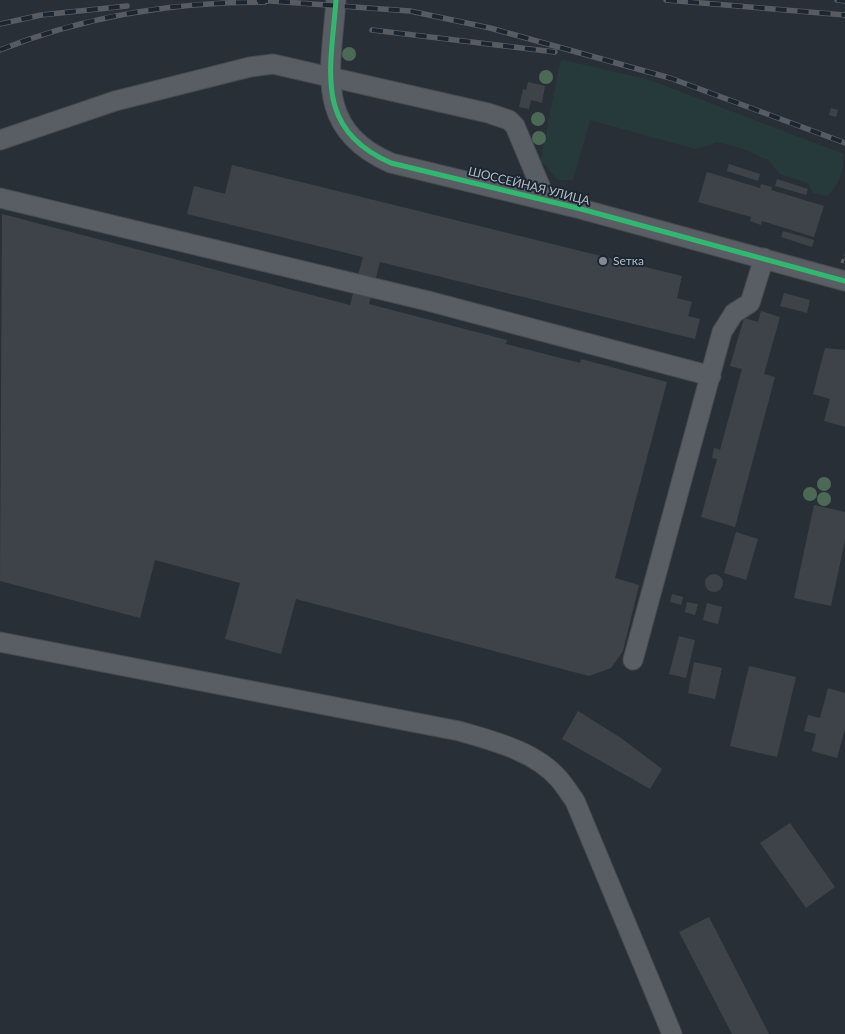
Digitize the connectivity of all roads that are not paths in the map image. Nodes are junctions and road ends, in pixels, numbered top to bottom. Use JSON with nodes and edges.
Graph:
{"nodes":[{"id":1,"x":336,"y":0,"type":"edge"},
{"id":2,"x":330,"y":77,"type":"junction"},
{"id":3,"x":0,"y":140,"type":"edge"},
{"id":4,"x":0,"y":198,"type":"edge"},
{"id":5,"x":546,"y":200,"type":"junction"},
{"id":6,"x":764,"y":258,"type":"junction"},
{"id":7,"x":845,"y":280,"type":"edge"},
{"id":8,"x":710,"y":376,"type":"junction"},
{"id":9,"x":0,"y":642,"type":"edge"},
{"id":10,"x":633,"y":660,"type":"dead end"},
{"id":11,"x":672,"y":1034,"type":"edge"}],
"edges":[{"from":1,"to":2,"type":"street","name":"ШОССЕЙНАЯ УЛИЦА"},
{"from":2,"to":3,"type":"street"},
{"from":2,"to":5,"type":"street","name":"ШОССЕЙНАЯ УЛИЦА"},
{"from":2,"to":5,"type":"street"},
{"from":4,"to":8,"type":"street"},
{"from":5,"to":6,"type":"street","name":"ШОССЕЙНАЯ УЛИЦА"},
{"from":6,"to":7,"type":"street","name":"ШОССЕЙНАЯ УЛИЦА"},
{"from":6,"to":8,"type":"street"},
{"from":8,"to":10,"type":"street"},
{"from":9,"to":11,"type":"street"}]}
